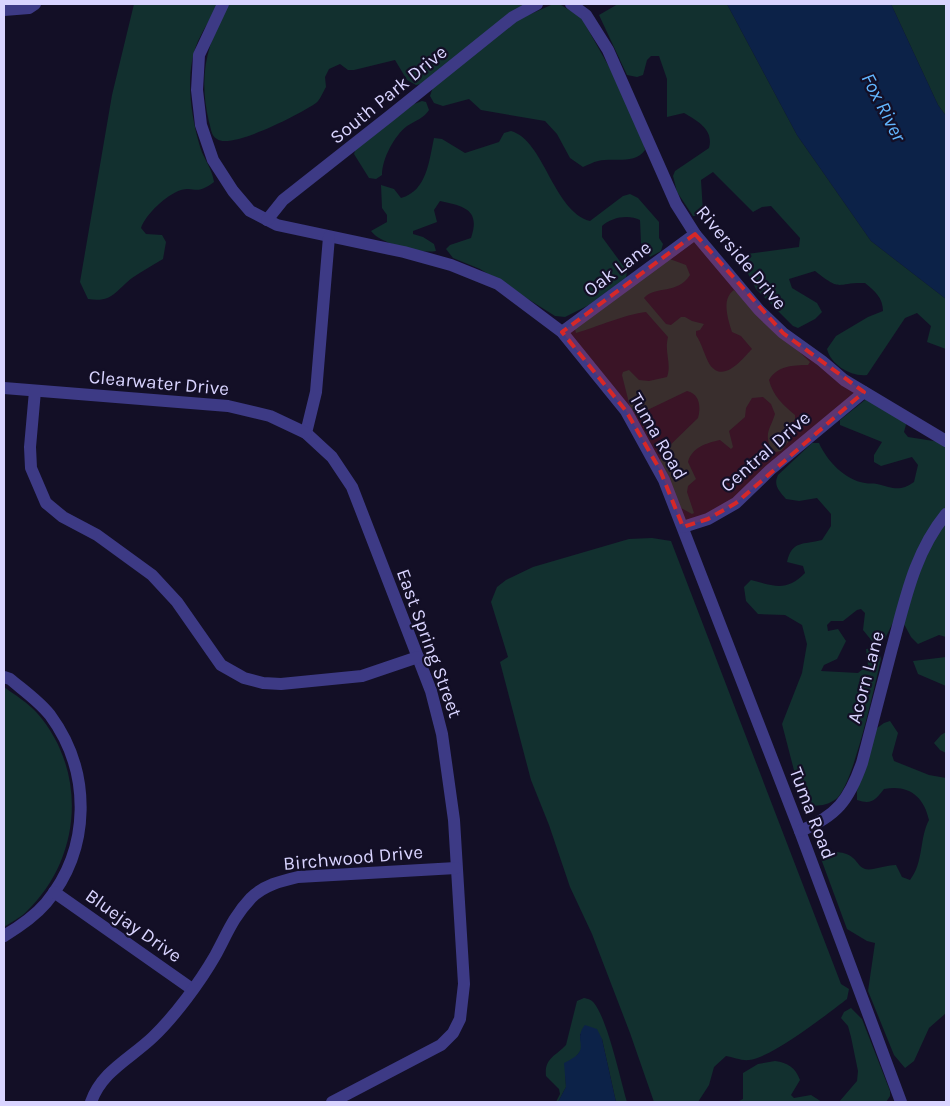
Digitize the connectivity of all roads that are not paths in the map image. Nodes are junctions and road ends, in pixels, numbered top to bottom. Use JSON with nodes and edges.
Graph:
{"nodes":[{"id":1,"x":35,"y":4,"type":"edge"},
{"id":2,"x":223,"y":4,"type":"edge"},
{"id":3,"x":537,"y":4,"type":"edge"},
{"id":4,"x":571,"y":4,"type":"edge"},
{"id":5,"x":4,"y":10,"type":"edge"},
{"id":6,"x":267,"y":220,"type":"junction"},
{"id":7,"x":694,"y":234,"type":"junction"},
{"id":8,"x":329,"y":237,"type":"junction"},
{"id":9,"x":562,"y":332,"type":"junction"},
{"id":10,"x":4,"y":388,"type":"edge"},
{"id":11,"x":35,"y":391,"type":"junction"},
{"id":12,"x":864,"y":392,"type":"junction"},
{"id":13,"x":306,"y":434,"type":"junction"},
{"id":14,"x":946,"y":441,"type":"edge"},
{"id":15,"x":946,"y":514,"type":"edge"},
{"id":16,"x":683,"y":527,"type":"junction"},
{"id":17,"x":418,"y":657,"type":"junction"},
{"id":18,"x":4,"y":677,"type":"edge"},
{"id":19,"x":800,"y":831,"type":"junction"},
{"id":20,"x":456,"y":868,"type":"junction"},
{"id":21,"x":54,"y":892,"type":"junction"},
{"id":22,"x":4,"y":936,"type":"edge"},
{"id":23,"x":192,"y":989,"type":"junction"},
{"id":24,"x":91,"y":1102,"type":"edge"},
{"id":25,"x":332,"y":1102,"type":"edge"},
{"id":26,"x":902,"y":1102,"type":"edge"}],
"edges":[{"from":1,"to":5,"type":"street"},
{"from":2,"to":6,"type":"street","name":"Tuma Road"},
{"from":3,"to":6,"type":"street","name":"South Park Drive"},
{"from":4,"to":7,"type":"street","name":"Riverside Drive"},
{"from":6,"to":8,"type":"street","name":"Tuma Road"},
{"from":7,"to":9,"type":"street","name":"Oak Lane"},
{"from":7,"to":12,"type":"street","name":"Riverside Drive"},
{"from":8,"to":9,"type":"street","name":"Tuma Road"},
{"from":8,"to":13,"type":"street"},
{"from":9,"to":16,"type":"street","name":"Tuma Road"},
{"from":10,"to":11,"type":"street","name":"Clearwater Drive"},
{"from":11,"to":13,"type":"street","name":"Clearwater Drive"},
{"from":11,"to":17,"type":"street"},
{"from":12,"to":14,"type":"street","name":"Riverside Drive"},
{"from":12,"to":16,"type":"street","name":"Central Drive"},
{"from":13,"to":17,"type":"street","name":"East Spring Street"},
{"from":15,"to":19,"type":"street","name":"Acorn Lane"},
{"from":16,"to":19,"type":"street","name":"Tuma Road"},
{"from":17,"to":20,"type":"street","name":"East Spring Street"},
{"from":18,"to":21,"type":"street"},
{"from":19,"to":26,"type":"street","name":"Tuma Road"},
{"from":20,"to":23,"type":"street","name":"Birchwood Drive"},
{"from":20,"to":25,"type":"street","name":"East Spring Street"},
{"from":21,"to":22,"type":"street"},
{"from":21,"to":23,"type":"street","name":"Bluejay Drive"},
{"from":23,"to":24,"type":"street","name":"Birchwood Drive"}]}
